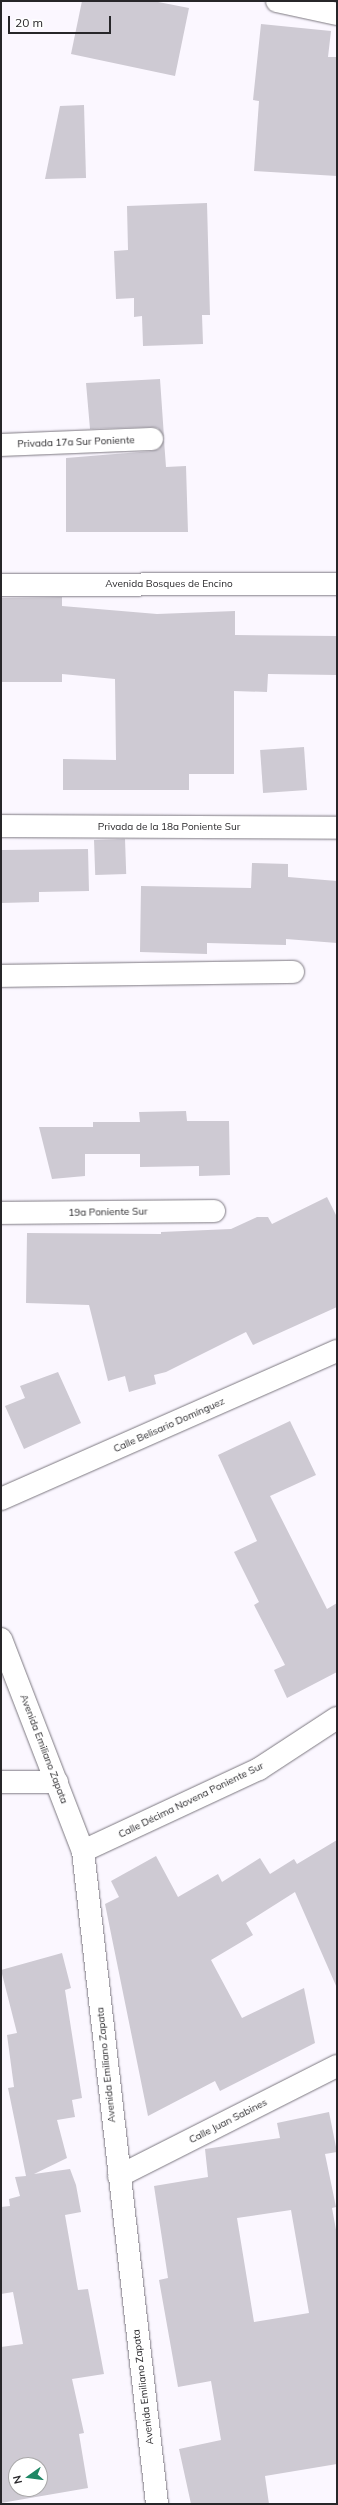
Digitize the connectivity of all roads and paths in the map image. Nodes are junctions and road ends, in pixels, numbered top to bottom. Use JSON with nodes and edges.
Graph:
{"nodes":[{"id":1,"x":277,"y":1,"type":"edge"},
{"id":2,"x":337,"y":14,"type":"edge"},
{"id":3,"x":152,"y":439,"type":"dead end"},
{"id":4,"x":1,"y":444,"type":"edge"},
{"id":5,"x":337,"y":584,"type":"edge"},
{"id":6,"x":1,"y":585,"type":"edge"},
{"id":7,"x":1,"y":826,"type":"edge"},
{"id":8,"x":337,"y":828,"type":"edge"},
{"id":9,"x":293,"y":972,"type":"dead end"},
{"id":10,"x":1,"y":976,"type":"edge"},
{"id":11,"x":214,"y":1211,"type":"dead end"},
{"id":12,"x":1,"y":1213,"type":"edge"},
{"id":13,"x":337,"y":1351,"type":"edge"},
{"id":14,"x":1,"y":1499,"type":"edge"},
{"id":15,"x":1,"y":1639,"type":"edge"},
{"id":16,"x":337,"y":1718,"type":"edge"},
{"id":17,"x":1,"y":1782,"type":"edge"},
{"id":18,"x":57,"y":1782,"type":"junction"},
{"id":19,"x":83,"y":1851,"type":"junction"},
{"id":20,"x":337,"y":2066,"type":"edge"},
{"id":21,"x":119,"y":2176,"type":"junction"},
{"id":22,"x":157,"y":2504,"type":"edge"}],
"edges":[{"from":1,"to":2,"type":"street"},
{"from":3,"to":4,"type":"street","name":"Privada 17a Sur Poniente"},
{"from":5,"to":6,"type":"street","name":"Avenida Bosques de Encino"},
{"from":7,"to":8,"type":"street","name":"Privada de la 18a Poniente Sur"},
{"from":9,"to":10,"type":"street"},
{"from":11,"to":12,"type":"street","name":"19a Poniente Sur"},
{"from":13,"to":14,"type":"street","name":"Calle Belisario Domínguez"},
{"from":15,"to":18,"type":"street","name":"Avenida Emiliano Zapata"},
{"from":16,"to":19,"type":"street","name":"Calle Décima Novena Poniente Sur"},
{"from":17,"to":18,"type":"street"},
{"from":18,"to":19,"type":"street","name":"Avenida Emiliano Zapata"},
{"from":19,"to":21,"type":"street","name":"Avenida Emiliano Zapata"},
{"from":20,"to":21,"type":"street","name":"Calle Juan Sabines"},
{"from":21,"to":22,"type":"street","name":"Avenida Emiliano Zapata"}]}
